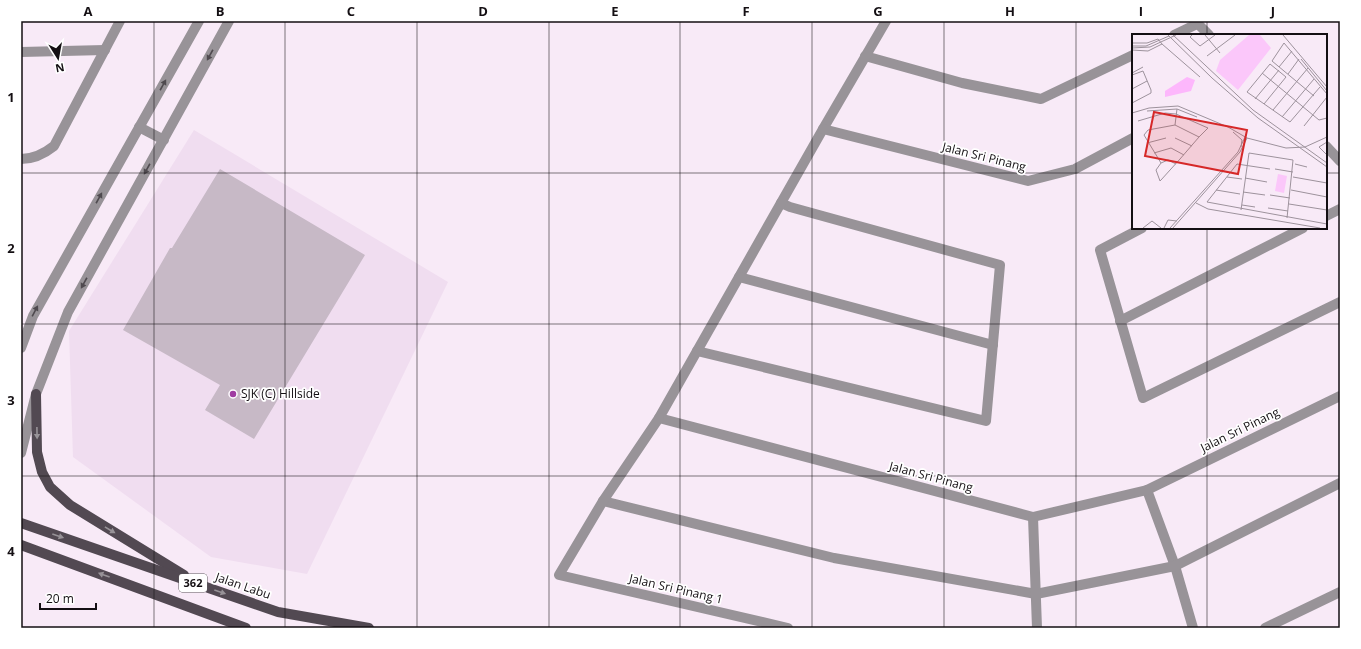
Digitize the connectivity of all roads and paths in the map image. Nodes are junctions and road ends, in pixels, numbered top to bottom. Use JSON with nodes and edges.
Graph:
{"nodes":[{"id":1,"x":120,"y":21,"type":"edge"},
{"id":2,"x":199,"y":21,"type":"edge"},
{"id":3,"x":229,"y":21,"type":"edge"},
{"id":4,"x":886,"y":21,"type":"edge"},
{"id":5,"x":1196,"y":22,"type":"edge"},
{"id":6,"x":1176,"y":34,"type":"edge"},
{"id":7,"x":1208,"y":34,"type":"edge"},
{"id":8,"x":105,"y":50,"type":"junction"},
{"id":9,"x":21,"y":52,"type":"edge"},
{"id":10,"x":1132,"y":55,"type":"edge"},
{"id":11,"x":865,"y":56,"type":"junction"},
{"id":12,"x":139,"y":127,"type":"junction"},
{"id":13,"x":823,"y":129,"type":"junction"},
{"id":14,"x":1132,"y":139,"type":"edge"},
{"id":15,"x":164,"y":140,"type":"junction"},
{"id":16,"x":1327,"y":147,"type":"edge"},
{"id":17,"x":21,"y":159,"type":"edge"},
{"id":18,"x":1340,"y":161,"type":"edge"},
{"id":19,"x":781,"y":203,"type":"junction"},
{"id":20,"x":1340,"y":209,"type":"edge"},
{"id":21,"x":1327,"y":216,"type":"edge"},
{"id":22,"x":1140,"y":229,"type":"edge"},
{"id":23,"x":1301,"y":229,"type":"edge"},
{"id":24,"x":740,"y":277,"type":"junction"},
{"id":25,"x":1340,"y":302,"type":"edge"},
{"id":26,"x":1120,"y":321,"type":"junction"},
{"id":27,"x":993,"y":345,"type":"junction"},
{"id":28,"x":21,"y":348,"type":"edge"},
{"id":29,"x":697,"y":351,"type":"junction"},
{"id":30,"x":36,"y":394,"type":"junction"},
{"id":31,"x":1340,"y":396,"type":"edge"},
{"id":32,"x":659,"y":418,"type":"junction"},
{"id":33,"x":21,"y":453,"type":"edge"},
{"id":34,"x":1340,"y":483,"type":"edge"},
{"id":35,"x":1147,"y":490,"type":"junction"},
{"id":36,"x":602,"y":501,"type":"junction"},
{"id":37,"x":1033,"y":517,"type":"junction"},
{"id":38,"x":21,"y":523,"type":"edge"},
{"id":39,"x":21,"y":545,"type":"edge"},
{"id":40,"x":1175,"y":566,"type":"junction"},
{"id":41,"x":202,"y":586,"type":"junction"},
{"id":42,"x":1340,"y":592,"type":"edge"},
{"id":43,"x":1036,"y":594,"type":"junction"},
{"id":44,"x":246,"y":628,"type":"edge"},
{"id":45,"x":369,"y":628,"type":"edge"},
{"id":46,"x":788,"y":628,"type":"edge"},
{"id":47,"x":1037,"y":628,"type":"edge"},
{"id":48,"x":1193,"y":628,"type":"edge"},
{"id":49,"x":1265,"y":628,"type":"edge"}],
"edges":[{"from":1,"to":8,"type":"street"},
{"from":12,"to":2,"type":"street","one_way":true},
{"from":3,"to":15,"type":"street","one_way":true},
{"from":4,"to":11,"type":"street"},
{"from":5,"to":6,"type":"street"},
{"from":5,"to":7,"type":"street"},
{"from":8,"to":9,"type":"street"},
{"from":8,"to":17,"type":"street"},
{"from":10,"to":11,"type":"street"},
{"from":11,"to":13,"type":"street"},
{"from":12,"to":15,"type":"street"},
{"from":28,"to":12,"type":"street","one_way":true},
{"from":13,"to":14,"type":"street","name":"Jalan Sri Pinang"},
{"from":13,"to":19,"type":"street"},
{"from":15,"to":30,"type":"street","one_way":true},
{"from":16,"to":18,"type":"street"},
{"from":19,"to":24,"type":"street"},
{"from":19,"to":27,"type":"street"},
{"from":20,"to":21,"type":"street"},
{"from":22,"to":26,"type":"street"},
{"from":23,"to":26,"type":"street"},
{"from":24,"to":27,"type":"street"},
{"from":24,"to":29,"type":"street"},
{"from":25,"to":26,"type":"street"},
{"from":27,"to":29,"type":"street"},
{"from":29,"to":32,"type":"street"},
{"from":30,"to":33,"type":"street"},
{"from":30,"to":41,"type":"main road","one_way":true},
{"from":31,"to":35,"type":"street","name":"Jalan Sri Pinang"},
{"from":32,"to":36,"type":"street"},
{"from":32,"to":37,"type":"street","name":"Jalan Sri Pinang"},
{"from":34,"to":40,"type":"street"},
{"from":35,"to":37,"type":"street","name":"Jalan Sri Pinang"},
{"from":35,"to":40,"type":"street"},
{"from":36,"to":43,"type":"street"},
{"from":36,"to":46,"type":"street","name":"Jalan Sri Pinang 1"},
{"from":37,"to":43,"type":"street"},
{"from":38,"to":41,"type":"main road","name":"Jalan Labu","number":"362","one_way":true},
{"from":44,"to":39,"type":"main road","number":"362","one_way":true},
{"from":40,"to":43,"type":"street"},
{"from":40,"to":48,"type":"street"},
{"from":41,"to":45,"type":"main road","name":"Jalan Labu","number":"362","one_way":true},
{"from":42,"to":49,"type":"street"},
{"from":43,"to":47,"type":"street"}]}
